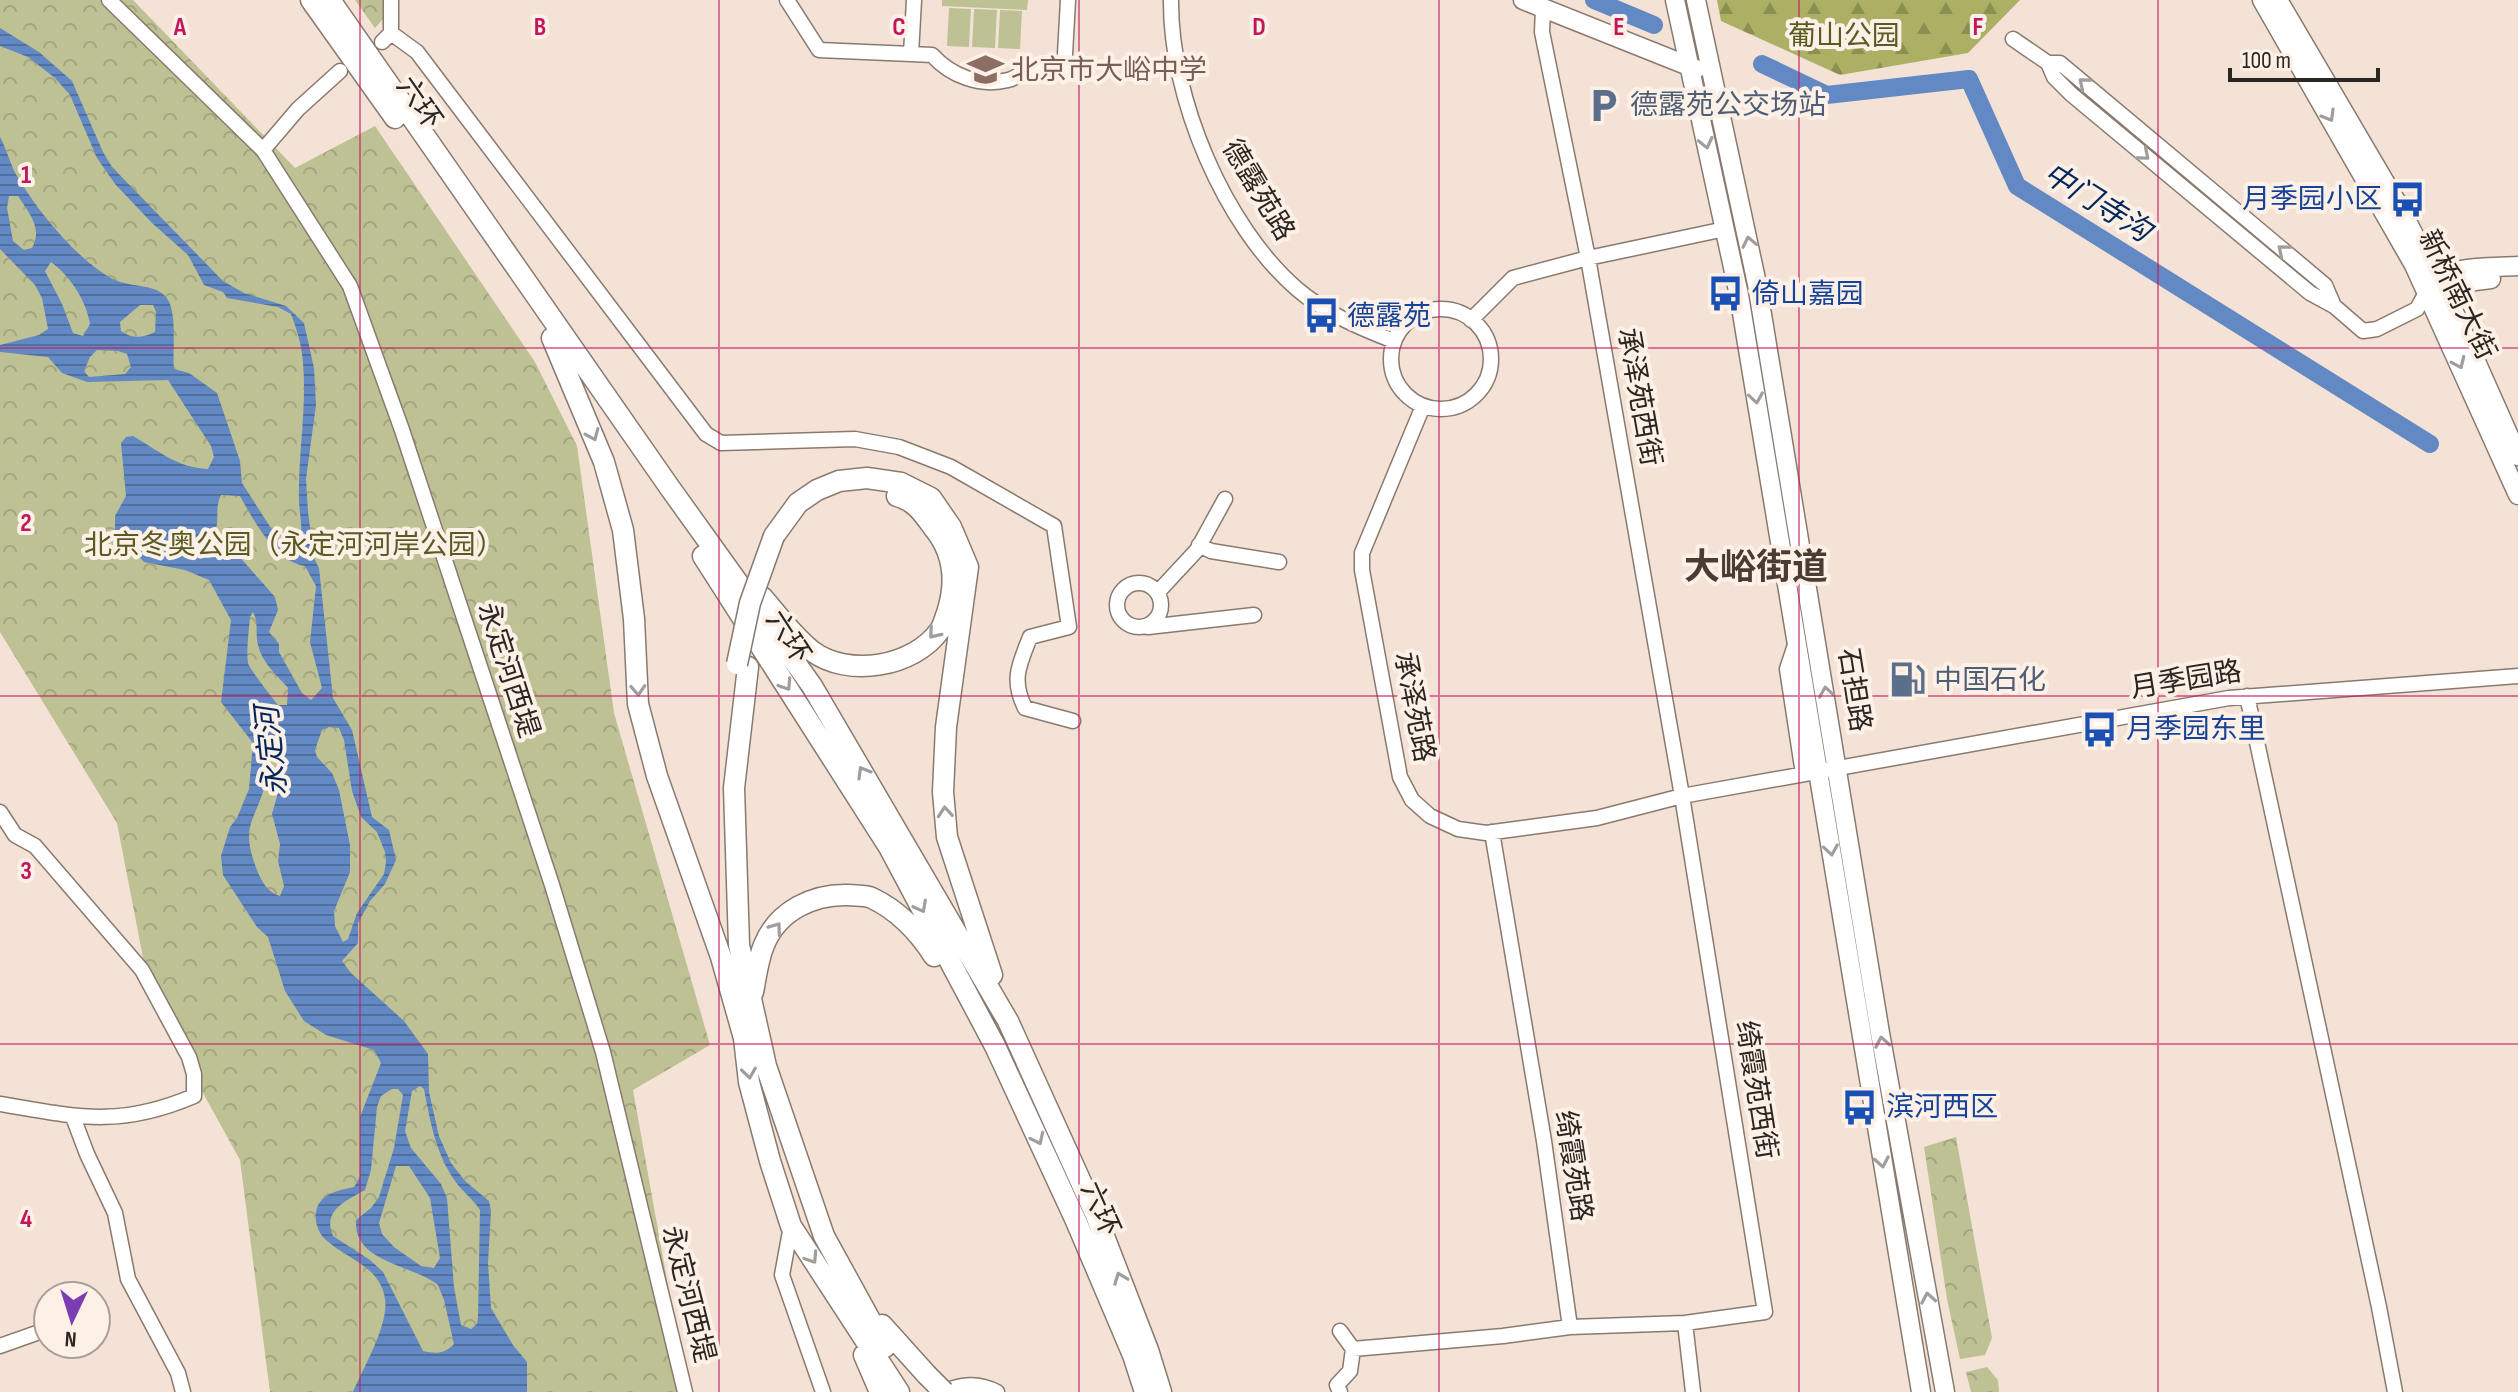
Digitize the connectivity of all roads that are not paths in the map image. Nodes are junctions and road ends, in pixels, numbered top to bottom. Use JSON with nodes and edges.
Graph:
{"nodes":[{"id":1,"x":109,"y":0,"type":"edge"},
{"id":2,"x":311,"y":0,"type":"edge"},
{"id":3,"x":330,"y":0,"type":"edge"},
{"id":4,"x":391,"y":0,"type":"edge"},
{"id":5,"x":787,"y":0,"type":"edge"},
{"id":6,"x":914,"y":0,"type":"edge"},
{"id":7,"x":1068,"y":0,"type":"edge"},
{"id":8,"x":1171,"y":0,"type":"edge"},
{"id":9,"x":1523,"y":0,"type":"edge"},
{"id":10,"x":1675,"y":0,"type":"edge"},
{"id":11,"x":2262,"y":0,"type":"edge"},
{"id":12,"x":2278,"y":0,"type":"edge"},
{"id":13,"x":1543,"y":8,"type":"junction"},
{"id":14,"x":1698,"y":8,"type":"edge"},
{"id":15,"x":2013,"y":39,"type":"dead end"},
{"id":16,"x":911,"y":54,"type":"junction"},
{"id":17,"x":1689,"y":67,"type":"junction"},
{"id":18,"x":340,"y":71,"type":"dead end"},
{"id":19,"x":1714,"y":75,"type":"junction"},
{"id":20,"x":263,"y":150,"type":"junction"},
{"id":21,"x":1725,"y":229,"type":"junction"},
{"id":22,"x":1588,"y":258,"type":"junction"},
{"id":23,"x":2518,"y":266,"type":"edge"},
{"id":24,"x":2518,"y":277,"type":"edge"},
{"id":25,"x":2435,"y":287,"type":"junction"},
{"id":26,"x":1471,"y":320,"type":"junction"},
{"id":27,"x":552,"y":338,"type":"junction"},
{"id":28,"x":1394,"y":341,"type":"junction"},
{"id":29,"x":1423,"y":406,"type":"junction"},
{"id":30,"x":2518,"y":456,"type":"edge"},
{"id":31,"x":670,"y":488,"type":"junction"},
{"id":32,"x":2518,"y":495,"type":"edge"},
{"id":33,"x":1225,"y":499,"type":"dead end"},
{"id":34,"x":778,"y":539,"type":"junction"},
{"id":35,"x":1199,"y":545,"type":"junction"},
{"id":36,"x":1279,"y":562,"type":"dead end"},
{"id":37,"x":1158,"y":592,"type":"junction"},
{"id":38,"x":1254,"y":615,"type":"dead end"},
{"id":39,"x":1144,"y":627,"type":"junction"},
{"id":40,"x":742,"y":666,"type":"junction"},
{"id":41,"x":2518,"y":676,"type":"edge"},
{"id":42,"x":2247,"y":696,"type":"junction"},
{"id":43,"x":1073,"y":721,"type":"dead end"},
{"id":44,"x":1839,"y":769,"type":"junction"},
{"id":45,"x":1811,"y":774,"type":"junction"},
{"id":46,"x":1682,"y":796,"type":"junction"},
{"id":47,"x":0,"y":812,"type":"edge"},
{"id":48,"x":1492,"y":832,"type":"junction"},
{"id":49,"x":752,"y":1000,"type":"junction"},
{"id":50,"x":1008,"y":1021,"type":"junction"},
{"id":51,"x":744,"y":1038,"type":"junction"},
{"id":52,"x":995,"y":1046,"type":"junction"},
{"id":53,"x":0,"y":1104,"type":"edge"},
{"id":54,"x":73,"y":1117,"type":"junction"},
{"id":55,"x":791,"y":1226,"type":"junction"},
{"id":56,"x":848,"y":1298,"type":"junction"},
{"id":57,"x":1685,"y":1323,"type":"junction"},
{"id":58,"x":1570,"y":1327,"type":"junction"},
{"id":59,"x":1340,"y":1331,"type":"dead end"},
{"id":60,"x":32,"y":1335,"type":"edge"},
{"id":61,"x":0,"y":1346,"type":"edge"},
{"id":62,"x":1353,"y":1349,"type":"junction"},
{"id":63,"x":1141,"y":1353,"type":"junction"},
{"id":64,"x":907,"y":1391,"type":"edge"},
{"id":65,"x":183,"y":1392,"type":"edge"},
{"id":66,"x":685,"y":1392,"type":"edge"},
{"id":67,"x":823,"y":1392,"type":"edge"},
{"id":68,"x":880,"y":1392,"type":"edge"},
{"id":69,"x":943,"y":1392,"type":"edge"},
{"id":70,"x":997,"y":1392,"type":"edge"},
{"id":71,"x":1145,"y":1392,"type":"edge"},
{"id":72,"x":1161,"y":1392,"type":"edge"},
{"id":73,"x":1340,"y":1392,"type":"edge"},
{"id":74,"x":1693,"y":1392,"type":"edge"},
{"id":75,"x":1921,"y":1392,"type":"edge"},
{"id":76,"x":1945,"y":1392,"type":"edge"},
{"id":77,"x":2395,"y":1392,"type":"edge"}],
"edges":[{"from":1,"to":20,"type":"street","name":"永定河西堤"},
{"from":2,"to":27,"type":"highway","name":"六环"},
{"from":3,"to":31,"type":"highway","name":"六环"},
{"from":4,"to":43,"type":"street"},
{"from":5,"to":16,"type":"street"},
{"from":6,"to":16,"type":"street"},
{"from":7,"to":16,"type":"street"},
{"from":8,"to":28,"type":"street","name":"德露苑路"},
{"from":9,"to":13,"type":"main road"},
{"from":10,"to":17,"type":"main road","name":"石担路"},
{"from":11,"to":25,"type":"main road","name":"新桥南大街","one_way":true},
{"from":12,"to":25,"type":"main road","name":"新桥南大街"},
{"from":13,"to":17,"type":"main road"},
{"from":13,"to":22,"type":"street","name":"承泽苑西街"},
{"from":14,"to":19,"type":"main road","name":"石担路"},
{"from":15,"to":25,"type":"street"},
{"from":17,"to":19,"type":"main road"},
{"from":17,"to":21,"type":"main road","name":"石担路","one_way":true},
{"from":18,"to":20,"type":"street"},
{"from":44,"to":19,"type":"main road","name":"石担路","one_way":true},
{"from":20,"to":66,"type":"street","name":"永定河西堤"},
{"from":21,"to":22,"type":"street"},
{"from":21,"to":45,"type":"main road","name":"石担路","one_way":true},
{"from":22,"to":26,"type":"street"},
{"from":22,"to":46,"type":"street","name":"承泽苑西街"},
{"from":23,"to":25,"type":"main road"},
{"from":24,"to":25,"type":"main road"},
{"from":25,"to":30,"type":"main road","name":"新桥南大街"},
{"from":25,"to":32,"type":"main road","name":"新桥南大街","one_way":true},
{"from":26,"to":28,"type":"street"},
{"from":26,"to":29,"type":"street"},
{"from":27,"to":51,"type":"highway","one_way":true},
{"from":27,"to":52,"type":"highway","name":"六环","one_way":true},
{"from":28,"to":29,"type":"street"},
{"from":29,"to":48,"type":"street","name":"承泽苑路"},
{"from":34,"to":31,"type":"highway","one_way":true},
{"from":50,"to":31,"type":"highway","name":"六环","one_way":true},
{"from":33,"to":35,"type":"street"},
{"from":34,"to":40,"type":"highway"},
{"from":50,"to":34,"type":"highway","one_way":true},
{"from":35,"to":36,"type":"street"},
{"from":35,"to":37,"type":"street"},
{"from":37,"to":39,"type":"street"},
{"from":37,"to":39,"type":"street"},
{"from":38,"to":39,"type":"street"},
{"from":40,"to":49,"type":"highway"},
{"from":40,"to":51,"type":"highway"},
{"from":41,"to":42,"type":"street","name":"月季园路"},
{"from":42,"to":44,"type":"street","name":"月季园路"},
{"from":42,"to":77,"type":"street"},
{"from":44,"to":45,"type":"street","name":"月季园路"},
{"from":76,"to":44,"type":"main road","name":"石担路","one_way":true},
{"from":45,"to":46,"type":"street","name":"承泽苑路"},
{"from":45,"to":75,"type":"main road","name":"石担路","one_way":true},
{"from":46,"to":48,"type":"street","name":"承泽苑路"},
{"from":46,"to":57,"type":"street","name":"绮霞苑西街"},
{"from":47,"to":54,"type":"street"},
{"from":48,"to":58,"type":"street","name":"绮霞苑路"},
{"from":49,"to":52,"type":"highway","one_way":true},
{"from":49,"to":56,"type":"highway"},
{"from":63,"to":50,"type":"highway","name":"六环","one_way":true},
{"from":51,"to":55,"type":"highway","one_way":true},
{"from":52,"to":63,"type":"highway","name":"六环","one_way":true},
{"from":53,"to":54,"type":"street"},
{"from":54,"to":65,"type":"street"},
{"from":55,"to":56,"type":"highway","one_way":true},
{"from":55,"to":67,"type":"street"},
{"from":56,"to":64,"type":"highway"},
{"from":56,"to":68,"type":"highway"},
{"from":56,"to":69,"type":"highway","bridge":true},
{"from":57,"to":58,"type":"street"},
{"from":57,"to":74,"type":"street"},
{"from":58,"to":62,"type":"street"},
{"from":59,"to":62,"type":"street"},
{"from":60,"to":61,"type":"street"},
{"from":62,"to":73,"type":"street"},
{"from":63,"to":71,"type":"highway"},
{"from":63,"to":72,"type":"highway"},
{"from":69,"to":70,"type":"street"}]}
